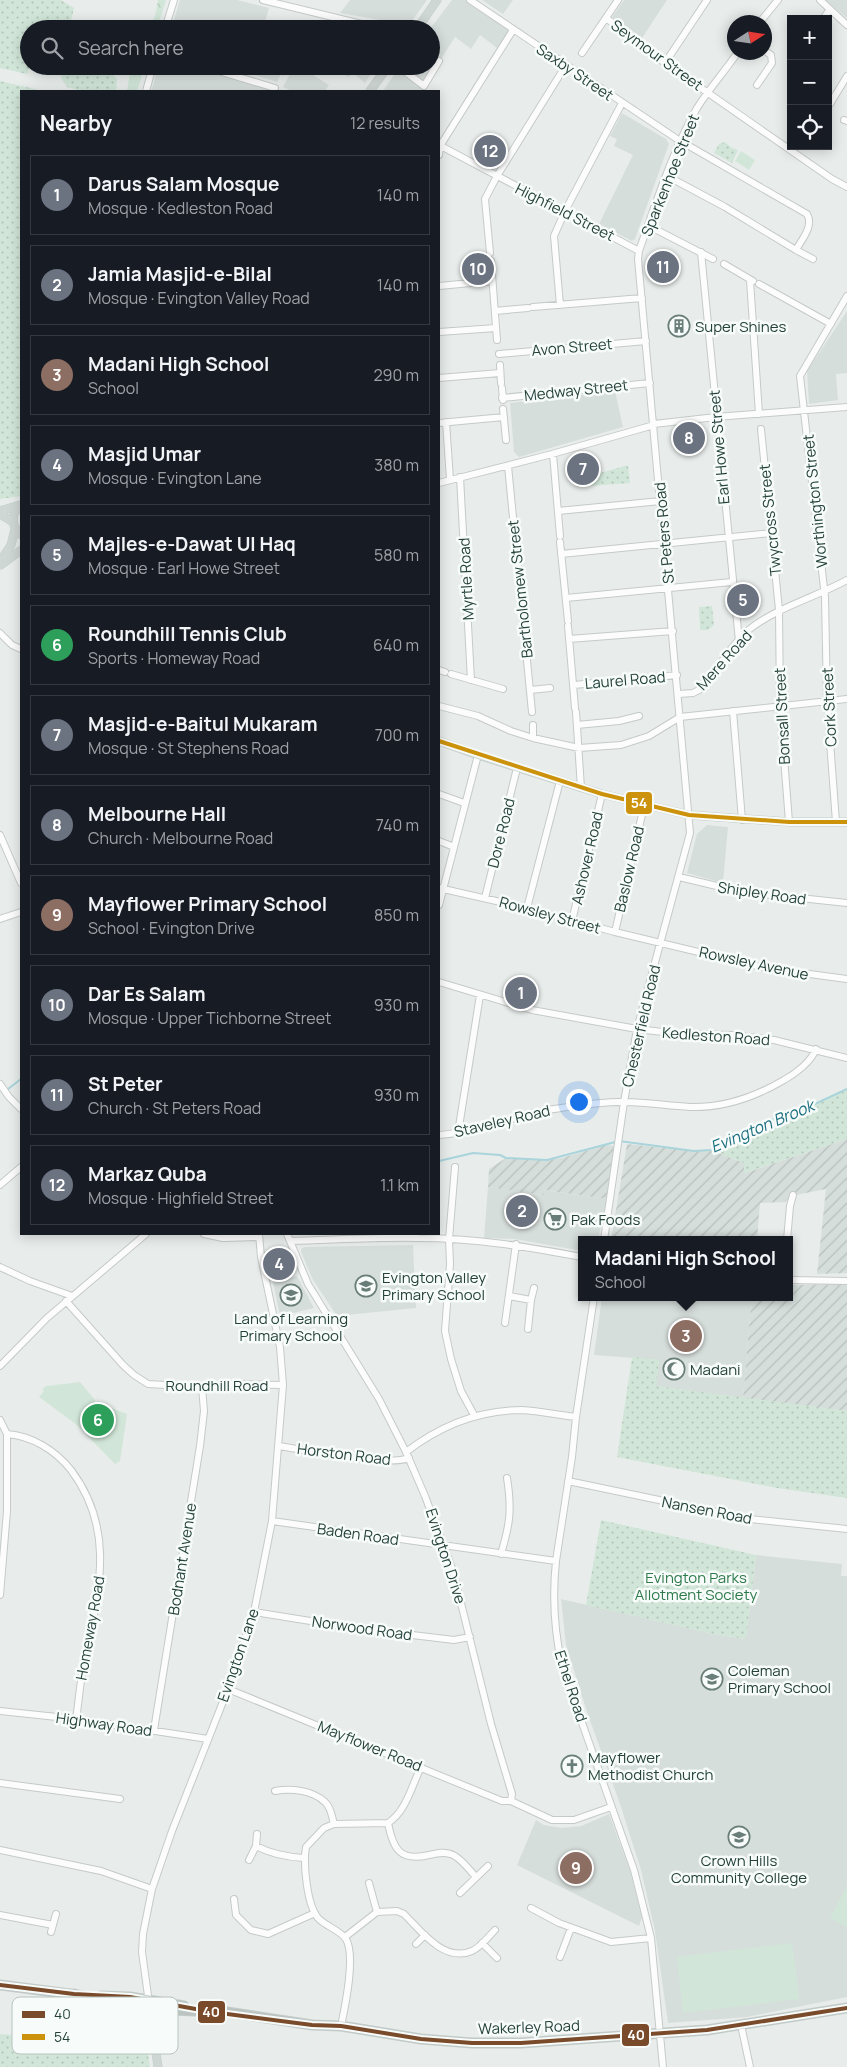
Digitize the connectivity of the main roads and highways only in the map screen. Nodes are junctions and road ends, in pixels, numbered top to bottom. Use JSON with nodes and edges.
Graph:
{"nodes":[{"id":1,"x":437,"y":0,"type":"edge"},
{"id":2,"x":423,"y":20,"type":"edge"},
{"id":3,"x":382,"y":75,"type":"edge"},
{"id":4,"x":371,"y":90,"type":"edge"},
{"id":5,"x":20,"y":505,"type":"edge"},
{"id":6,"x":20,"y":506,"type":"edge"},
{"id":7,"x":0,"y":512,"type":"edge"},
{"id":8,"x":16,"y":529,"type":"edge"},
{"id":9,"x":20,"y":551,"type":"edge"},
{"id":10,"x":0,"y":564,"type":"edge"},
{"id":11,"x":440,"y":741,"type":"edge"},
{"id":12,"x":847,"y":822,"type":"edge"},
{"id":13,"x":0,"y":1985,"type":"edge"},
{"id":14,"x":88,"y":1997,"type":"edge"},
{"id":15,"x":178,"y":2008,"type":"edge"},
{"id":16,"x":847,"y":2008,"type":"edge"},
{"id":17,"x":156,"y":2054,"type":"edge"},
{"id":18,"x":158,"y":2067,"type":"edge"}],
"edges":[{"from":1,"to":2,"type":"main road"},
{"from":3,"to":4,"type":"main road"},
{"from":5,"to":7,"type":"main road"},
{"from":6,"to":8,"type":"main road"},
{"from":7,"to":8,"type":"main road"},
{"from":8,"to":10,"type":"main road"},
{"from":9,"to":10,"type":"main road"},
{"from":11,"to":12,"type":"main road"},
{"from":13,"to":14,"type":"highway","name":"Wakerley Road"},
{"from":15,"to":16,"type":"highway","name":"Wakerley Road"},
{"from":17,"to":18,"type":"main road","name":"Evington Lane"}]}
